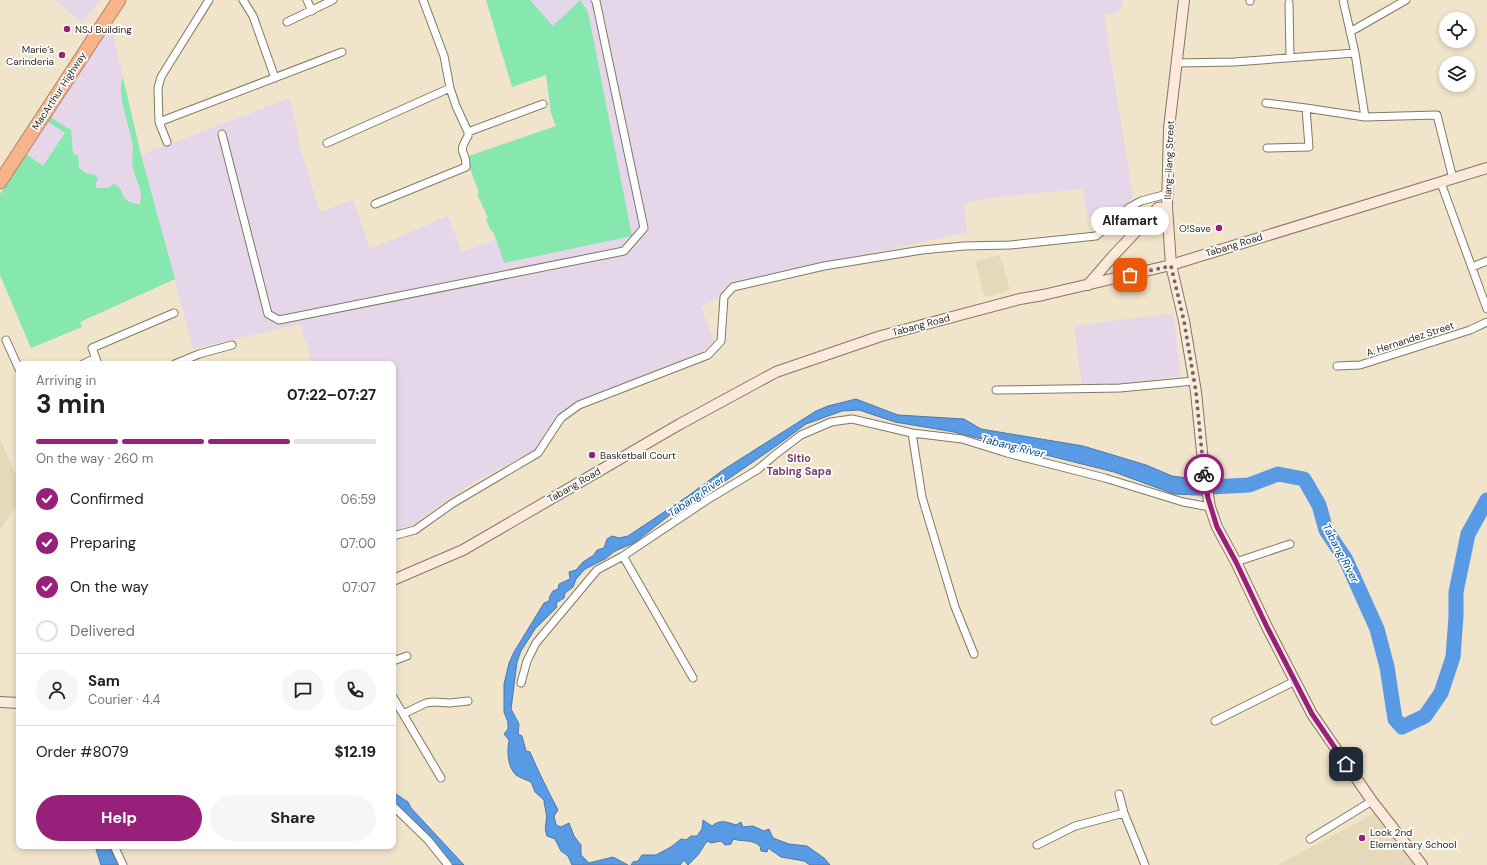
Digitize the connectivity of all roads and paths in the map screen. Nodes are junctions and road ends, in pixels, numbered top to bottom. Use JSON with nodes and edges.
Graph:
{"nodes":[{"id":1,"x":110,"y":0,"type":"edge"},
{"id":2,"x":119,"y":0,"type":"edge"},
{"id":3,"x":209,"y":0,"type":"edge"},
{"id":4,"x":243,"y":0,"type":"edge"},
{"id":5,"x":307,"y":0,"type":"edge"},
{"id":6,"x":333,"y":0,"type":"edge"},
{"id":7,"x":423,"y":0,"type":"edge"},
{"id":8,"x":595,"y":0,"type":"edge"},
{"id":9,"x":1184,"y":0,"type":"edge"},
{"id":10,"x":1343,"y":0,"type":"edge"},
{"id":11,"x":1406,"y":0,"type":"edge"},
{"id":12,"x":1289,"y":3,"type":"dead end"},
{"id":13,"x":312,"y":11,"type":"junction"},
{"id":14,"x":287,"y":22,"type":"dead end"},
{"id":15,"x":1350,"y":32,"type":"junction"},
{"id":16,"x":342,"y":52,"type":"dead end"},
{"id":17,"x":1355,"y":53,"type":"junction"},
{"id":18,"x":1290,"y":57,"type":"junction"},
{"id":19,"x":1177,"y":62,"type":"junction"},
{"id":20,"x":275,"y":78,"type":"junction"},
{"id":21,"x":450,"y":88,"type":"junction"},
{"id":22,"x":1266,"y":103,"type":"dead end"},
{"id":23,"x":543,"y":104,"type":"dead end"},
{"id":24,"x":1306,"y":108,"type":"junction"},
{"id":25,"x":1365,"y":117,"type":"junction"},
{"id":26,"x":159,"y":122,"type":"junction"},
{"id":27,"x":468,"y":132,"type":"junction"},
{"id":28,"x":222,"y":134,"type":"dead end"},
{"id":29,"x":167,"y":142,"type":"dead end"},
{"id":30,"x":327,"y":143,"type":"dead end"},
{"id":31,"x":1267,"y":148,"type":"dead end"},
{"id":32,"x":0,"y":168,"type":"edge"},
{"id":33,"x":1487,"y":168,"type":"edge"},
{"id":34,"x":1453,"y":179,"type":"junction"},
{"id":35,"x":0,"y":182,"type":"edge"},
{"id":36,"x":1441,"y":183,"type":"junction"},
{"id":37,"x":1167,"y":194,"type":"junction"},
{"id":38,"x":375,"y":204,"type":"dead end"},
{"id":39,"x":1167,"y":207,"type":"junction"},
{"id":40,"x":1487,"y":262,"type":"edge"},
{"id":41,"x":1171,"y":266,"type":"junction"},
{"id":42,"x":1472,"y":267,"type":"junction"},
{"id":43,"x":1088,"y":285,"type":"junction"},
{"id":44,"x":1487,"y":309,"type":"edge"},
{"id":45,"x":174,"y":313,"type":"dead end"},
{"id":46,"x":1487,"y":322,"type":"edge"},
{"id":47,"x":6,"y":340,"type":"dead end"},
{"id":48,"x":232,"y":345,"type":"dead end"},
{"id":49,"x":97,"y":361,"type":"edge"},
{"id":50,"x":182,"y":361,"type":"edge"},
{"id":51,"x":16,"y":362,"type":"edge"},
{"id":52,"x":1337,"y":366,"type":"dead end"},
{"id":53,"x":1194,"y":381,"type":"junction"},
{"id":54,"x":996,"y":390,"type":"dead end"},
{"id":55,"x":912,"y":433,"type":"junction"},
{"id":56,"x":1209,"y":503,"type":"junction"},
{"id":57,"x":396,"y":535,"type":"edge"},
{"id":58,"x":1290,"y":544,"type":"dead end"},
{"id":59,"x":623,"y":556,"type":"junction"},
{"id":60,"x":1236,"y":562,"type":"junction"},
{"id":61,"x":396,"y":579,"type":"edge"},
{"id":62,"x":974,"y":654,"type":"dead end"},
{"id":63,"x":407,"y":656,"type":"dead end"},
{"id":64,"x":396,"y":660,"type":"edge"},
{"id":65,"x":693,"y":678,"type":"dead end"},
{"id":66,"x":1295,"y":681,"type":"junction"},
{"id":67,"x":521,"y":683,"type":"dead end"},
{"id":68,"x":468,"y":701,"type":"dead end"},
{"id":69,"x":0,"y":702,"type":"edge"},
{"id":70,"x":396,"y":702,"type":"edge"},
{"id":71,"x":16,"y":703,"type":"edge"},
{"id":72,"x":403,"y":714,"type":"junction"},
{"id":73,"x":1215,"y":721,"type":"dead end"},
{"id":74,"x":441,"y":778,"type":"dead end"},
{"id":75,"x":1119,"y":794,"type":"dead end"},
{"id":76,"x":1372,"y":801,"type":"junction"},
{"id":77,"x":396,"y":809,"type":"edge"},
{"id":78,"x":1124,"y":813,"type":"junction"},
{"id":79,"x":1310,"y":839,"type":"dead end"},
{"id":80,"x":1037,"y":845,"type":"dead end"},
{"id":81,"x":115,"y":849,"type":"edge"},
{"id":82,"x":123,"y":865,"type":"edge"},
{"id":83,"x":448,"y":865,"type":"edge"},
{"id":84,"x":1145,"y":865,"type":"edge"},
{"id":85,"x":1422,"y":865,"type":"edge"}],
"edges":[{"from":1,"to":32,"type":"highway","name":"MacArthur Highway"},
{"from":2,"to":35,"type":"highway","name":"MacArthur Highway"},
{"from":3,"to":26,"type":"street"},
{"from":4,"to":20,"type":"street"},
{"from":5,"to":13,"type":"street"},
{"from":6,"to":13,"type":"street"},
{"from":7,"to":21,"type":"street"},
{"from":8,"to":28,"type":"street"},
{"from":9,"to":19,"type":"main road","name":"Ilang-ilang Street"},
{"from":10,"to":15,"type":"street"},
{"from":11,"to":15,"type":"street"},
{"from":12,"to":18,"type":"street"},
{"from":13,"to":14,"type":"street"},
{"from":15,"to":17,"type":"street"},
{"from":16,"to":20,"type":"street"},
{"from":17,"to":18,"type":"street"},
{"from":17,"to":25,"type":"street"},
{"from":18,"to":19,"type":"street"},
{"from":19,"to":37,"type":"main road","name":"Ilang-ilang Street"},
{"from":20,"to":26,"type":"street"},
{"from":21,"to":27,"type":"street"},
{"from":21,"to":30,"type":"street"},
{"from":22,"to":24,"type":"street"},
{"from":23,"to":27,"type":"street"},
{"from":24,"to":25,"type":"street"},
{"from":24,"to":31,"type":"street"},
{"from":25,"to":34,"type":"street"},
{"from":26,"to":29,"type":"street"},
{"from":27,"to":38,"type":"street"},
{"from":33,"to":34,"type":"main road","name":"Tabang Road"},
{"from":34,"to":36,"type":"main road","name":"Tabang Road"},
{"from":36,"to":41,"type":"main road","name":"Tabang Road"},
{"from":36,"to":42,"type":"street"},
{"from":37,"to":39,"type":"main road","name":"Ilang-ilang Street"},
{"from":37,"to":57,"type":"street"},
{"from":39,"to":41,"type":"main road"},
{"from":39,"to":43,"type":"main road","name":"Ilang-ilang Street"},
{"from":40,"to":42,"type":"street"},
{"from":41,"to":43,"type":"main road","name":"Tabang Road"},
{"from":41,"to":53,"type":"main road"},
{"from":42,"to":44,"type":"street"},
{"from":43,"to":61,"type":"main road","name":"Tabang Road"},
{"from":45,"to":49,"type":"street"},
{"from":46,"to":52,"type":"street","name":"A. Hernandez Street"},
{"from":47,"to":51,"type":"street"},
{"from":48,"to":50,"type":"street"},
{"from":53,"to":54,"type":"street"},
{"from":53,"to":56,"type":"main road"},
{"from":55,"to":56,"type":"street"},
{"from":55,"to":59,"type":"street"},
{"from":55,"to":62,"type":"street"},
{"from":56,"to":60,"type":"main road"},
{"from":58,"to":60,"type":"street"},
{"from":59,"to":65,"type":"street"},
{"from":59,"to":67,"type":"street"},
{"from":60,"to":66,"type":"main road"},
{"from":63,"to":64,"type":"street"},
{"from":66,"to":73,"type":"street"},
{"from":66,"to":76,"type":"main road"},
{"from":68,"to":72,"type":"street"},
{"from":69,"to":71,"type":"main road"},
{"from":70,"to":72,"type":"street"},
{"from":72,"to":74,"type":"street"},
{"from":75,"to":78,"type":"street"},
{"from":76,"to":79,"type":"street"},
{"from":76,"to":85,"type":"main road"},
{"from":77,"to":83,"type":"street"},
{"from":78,"to":80,"type":"street"},
{"from":78,"to":84,"type":"street"},
{"from":81,"to":82,"type":"street"}]}
